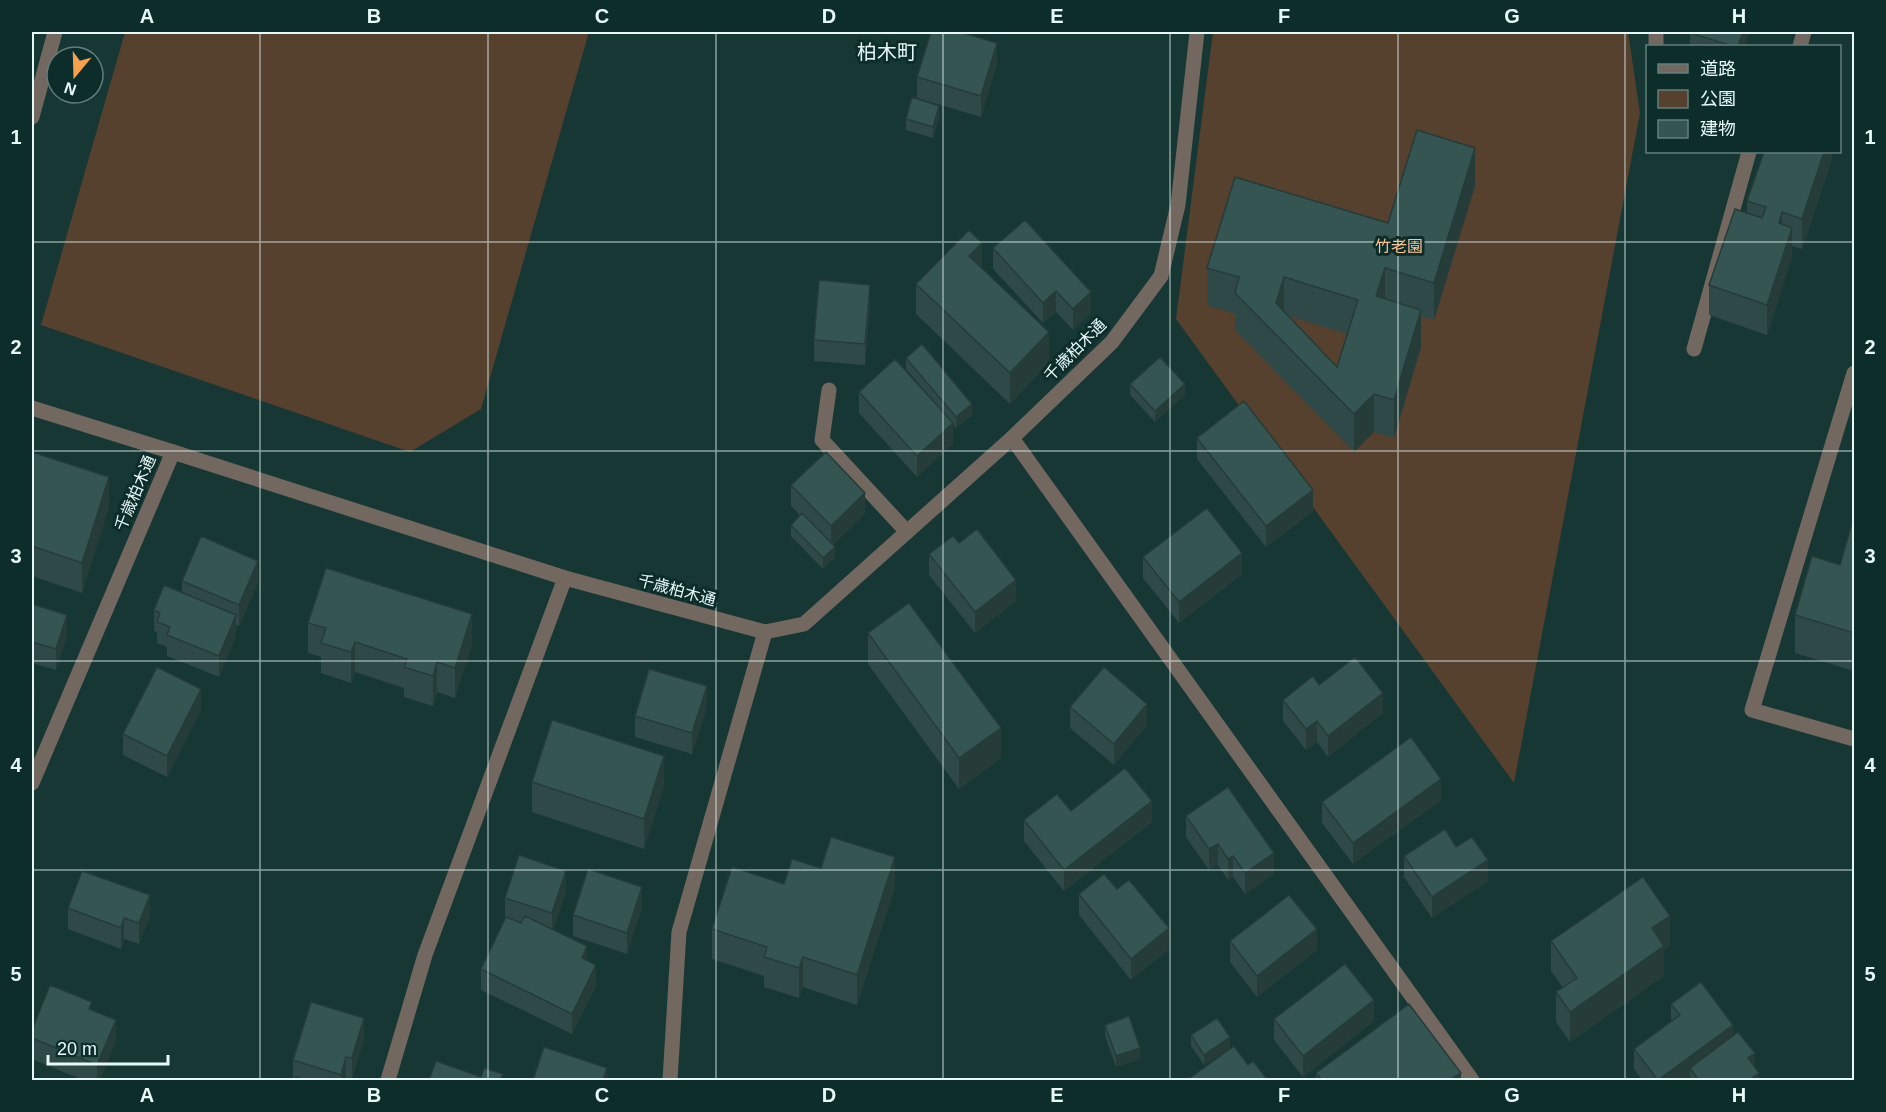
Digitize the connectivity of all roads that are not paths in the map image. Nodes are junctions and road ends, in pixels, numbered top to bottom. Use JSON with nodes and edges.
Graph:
{"nodes":[{"id":1,"x":55,"y":32,"type":"edge"},
{"id":2,"x":1197,"y":32,"type":"edge"},
{"id":3,"x":32,"y":117,"type":"edge"},
{"id":4,"x":1749,"y":153,"type":"edge"},
{"id":5,"x":1694,"y":349,"type":"dead end"},
{"id":6,"x":1854,"y":373,"type":"edge"},
{"id":7,"x":829,"y":390,"type":"dead end"},
{"id":8,"x":1851,"y":400,"type":"edge"},
{"id":9,"x":32,"y":408,"type":"edge"},
{"id":10,"x":1012,"y":438,"type":"junction"},
{"id":11,"x":173,"y":452,"type":"junction"},
{"id":12,"x":907,"y":532,"type":"junction"},
{"id":13,"x":565,"y":578,"type":"junction"},
{"id":14,"x":765,"y":632,"type":"junction"},
{"id":15,"x":1854,"y":739,"type":"edge"},
{"id":16,"x":32,"y":783,"type":"edge"},
{"id":17,"x":388,"y":1080,"type":"edge"},
{"id":18,"x":670,"y":1080,"type":"edge"},
{"id":19,"x":1472,"y":1080,"type":"edge"}],
"edges":[{"from":1,"to":3,"type":"street"},
{"from":2,"to":10,"type":"street","name":"千歳柏木通"},
{"from":4,"to":5,"type":"street"},
{"from":6,"to":8,"type":"street"},
{"from":7,"to":12,"type":"street"},
{"from":8,"to":15,"type":"street"},
{"from":9,"to":11,"type":"street"},
{"from":10,"to":12,"type":"street","name":"千歳柏木通"},
{"from":10,"to":19,"type":"street"},
{"from":11,"to":13,"type":"street","name":"千歳柏木通"},
{"from":11,"to":16,"type":"street","name":"千歳柏木通"},
{"from":12,"to":14,"type":"street","name":"千歳柏木通"},
{"from":13,"to":14,"type":"street","name":"千歳柏木通"},
{"from":13,"to":17,"type":"street"},
{"from":14,"to":18,"type":"street"}]}
